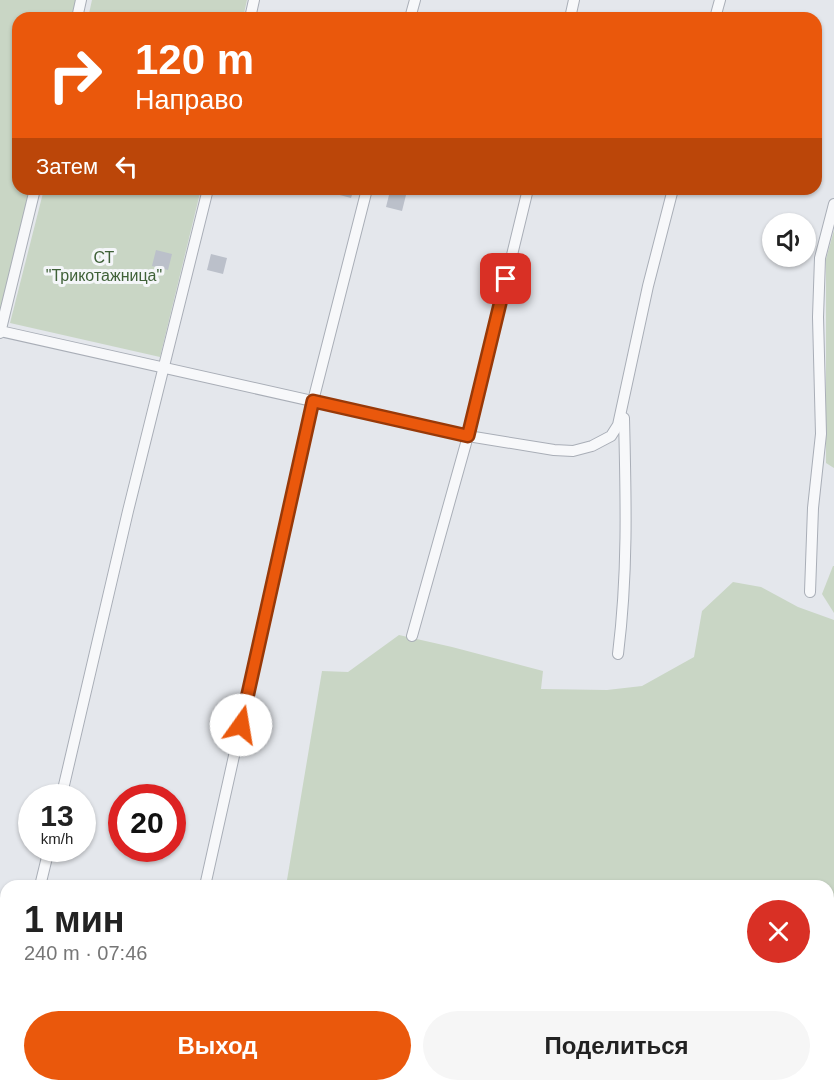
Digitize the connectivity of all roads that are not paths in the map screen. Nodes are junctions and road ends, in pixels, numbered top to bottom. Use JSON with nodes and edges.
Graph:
{"nodes":[{"id":1,"x":34,"y":195,"type":"edge"},
{"id":2,"x":207,"y":195,"type":"edge"},
{"id":3,"x":365,"y":195,"type":"edge"},
{"id":4,"x":527,"y":195,"type":"edge"},
{"id":5,"x":672,"y":195,"type":"edge"},
{"id":6,"x":834,"y":204,"type":"edge"},
{"id":7,"x":0,"y":332,"type":"edge"},
{"id":8,"x":165,"y":368,"type":"junction"},
{"id":9,"x":623,"y":397,"type":"junction"},
{"id":10,"x":313,"y":401,"type":"junction"},
{"id":11,"x":468,"y":436,"type":"junction"},
{"id":12,"x":810,"y":592,"type":"dead end"},
{"id":13,"x":412,"y":636,"type":"dead end"},
{"id":14,"x":618,"y":654,"type":"dead end"},
{"id":15,"x":64,"y":784,"type":"edge"},
{"id":16,"x":46,"y":862,"type":"edge"},
{"id":17,"x":41,"y":880,"type":"edge"},
{"id":18,"x":206,"y":880,"type":"edge"}],
"edges":[{"from":1,"to":7,"type":"lane"},
{"from":2,"to":8,"type":"lane"},
{"from":3,"to":10,"type":"lane"},
{"from":4,"to":11,"type":"lane"},
{"from":5,"to":9,"type":"lane"},
{"from":6,"to":12,"type":"lane"},
{"from":7,"to":8,"type":"lane"},
{"from":8,"to":10,"type":"lane"},
{"from":8,"to":15,"type":"lane"},
{"from":9,"to":11,"type":"lane"},
{"from":9,"to":14,"type":"lane"},
{"from":10,"to":11,"type":"lane"},
{"from":10,"to":18,"type":"lane"},
{"from":11,"to":13,"type":"lane"},
{"from":16,"to":17,"type":"lane"}]}
